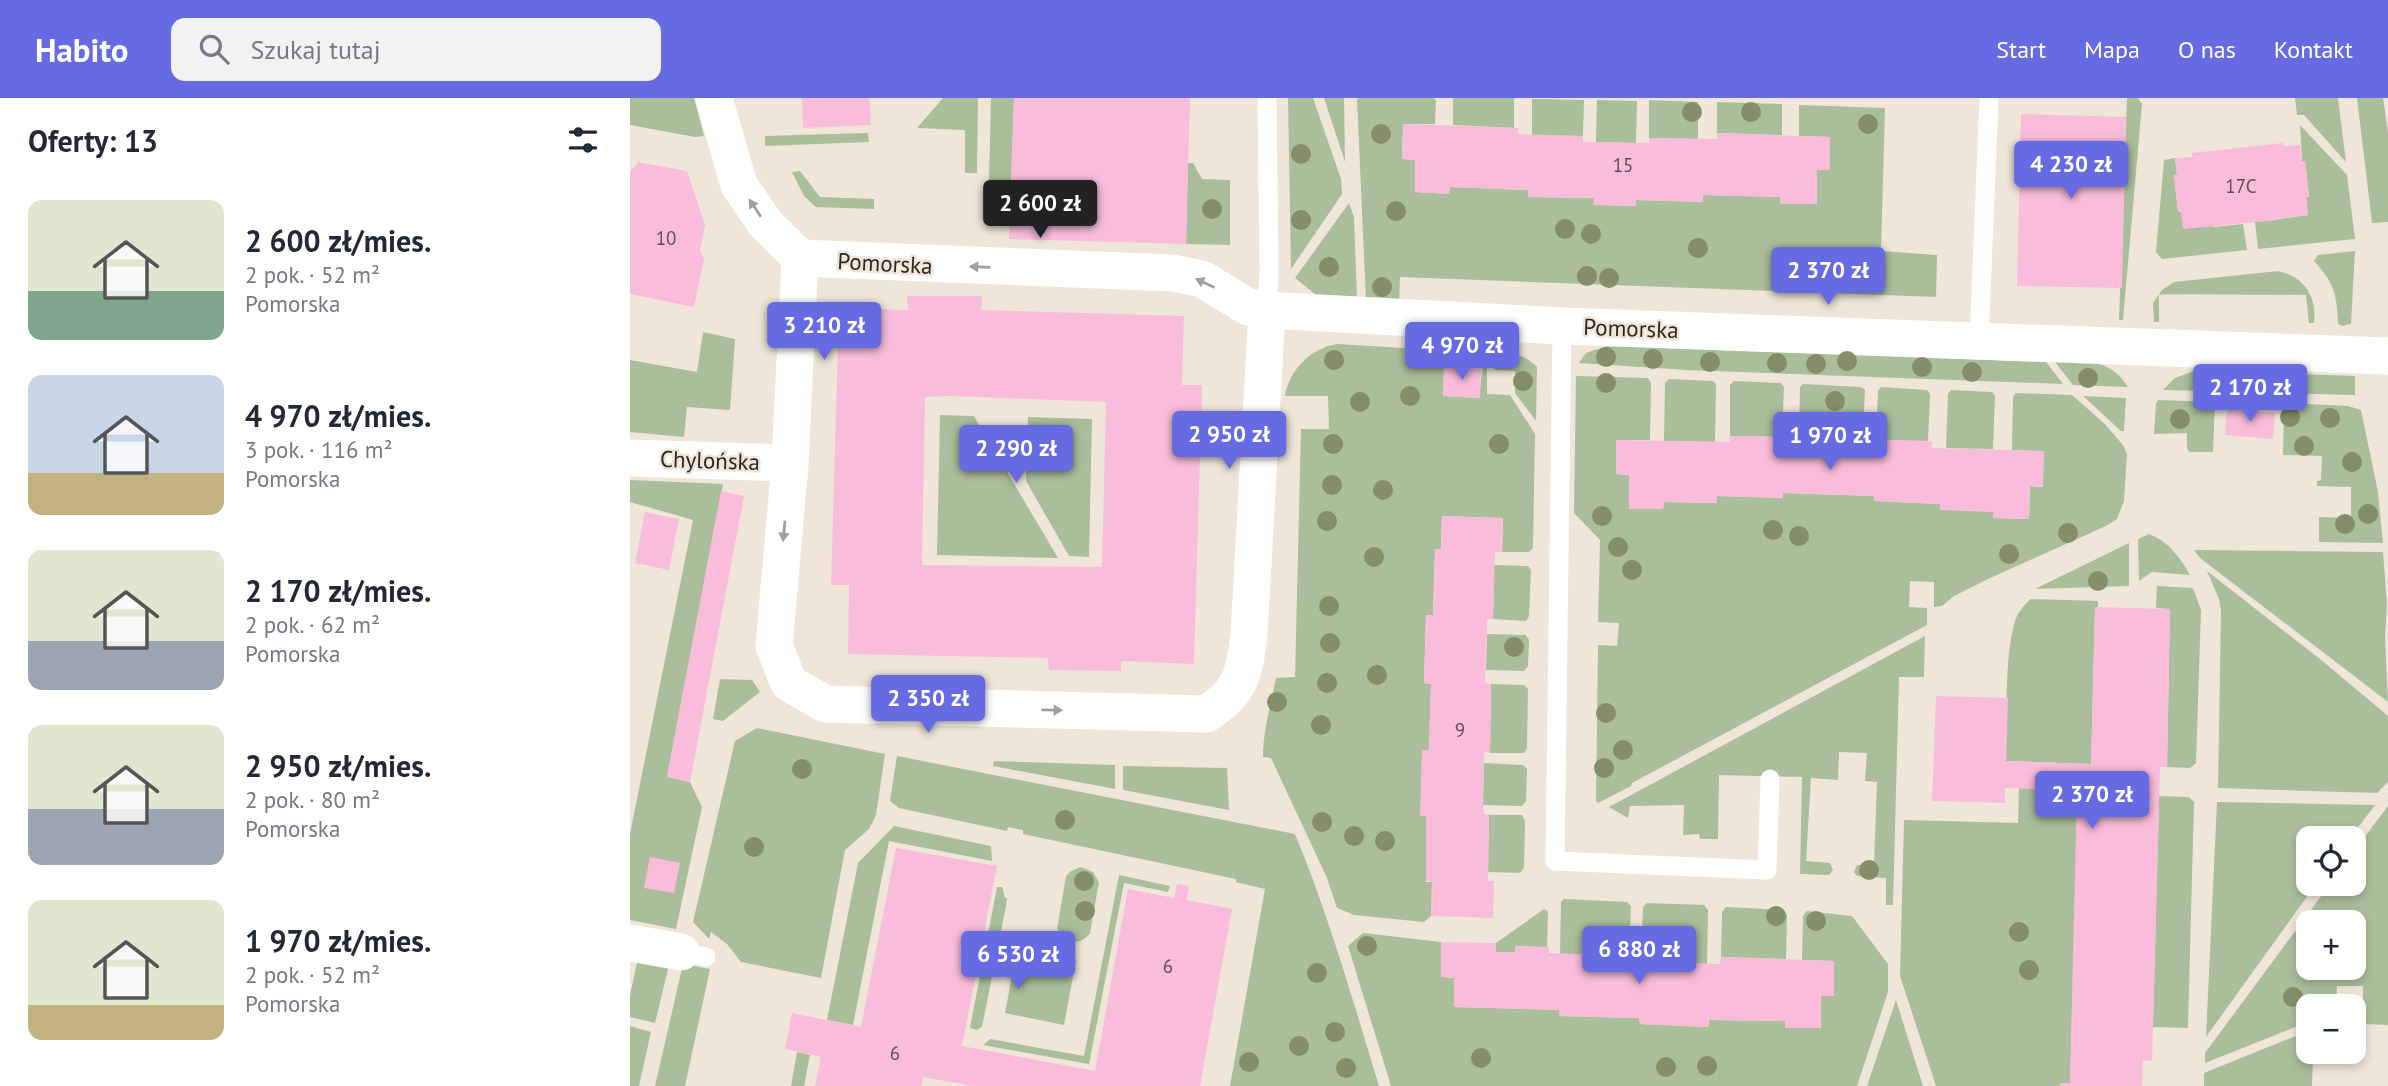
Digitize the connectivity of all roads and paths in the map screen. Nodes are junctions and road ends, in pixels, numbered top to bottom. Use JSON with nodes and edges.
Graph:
{"nodes":[{"id":1,"x":714,"y":98,"type":"edge"},
{"id":2,"x":1267,"y":98,"type":"edge"},
{"id":3,"x":1989,"y":98,"type":"edge"},
{"id":4,"x":800,"y":258,"type":"junction"},
{"id":5,"x":1267,"y":310,"type":"junction"},
{"id":6,"x":1562,"y":326,"type":"junction"},
{"id":7,"x":1979,"y":341,"type":"junction"},
{"id":8,"x":2388,"y":356,"type":"edge"},
{"id":9,"x":630,"y":458,"type":"edge"},
{"id":10,"x":790,"y":463,"type":"junction"},
{"id":11,"x":1770,"y":779,"type":"dead end"},
{"id":12,"x":630,"y":943,"type":"edge"},
{"id":13,"x":694,"y":955,"type":"dead end"}],
"edges":[{"from":4,"to":1,"type":"street","one_way":true},
{"from":2,"to":5,"type":"lane"},
{"from":3,"to":7,"type":"lane"},
{"from":5,"to":4,"type":"street","name":"Pomorska","one_way":true},
{"from":4,"to":10,"type":"street"},
{"from":5,"to":6,"type":"street","name":"Pomorska"},
{"from":10,"to":5,"type":"street","one_way":true},
{"from":6,"to":7,"type":"street","name":"Pomorska"},
{"from":6,"to":11,"type":"lane"},
{"from":7,"to":8,"type":"street","name":"Pomorska"},
{"from":9,"to":10,"type":"street","name":"Chylońska"},
{"from":12,"to":13,"type":"street"}]}
